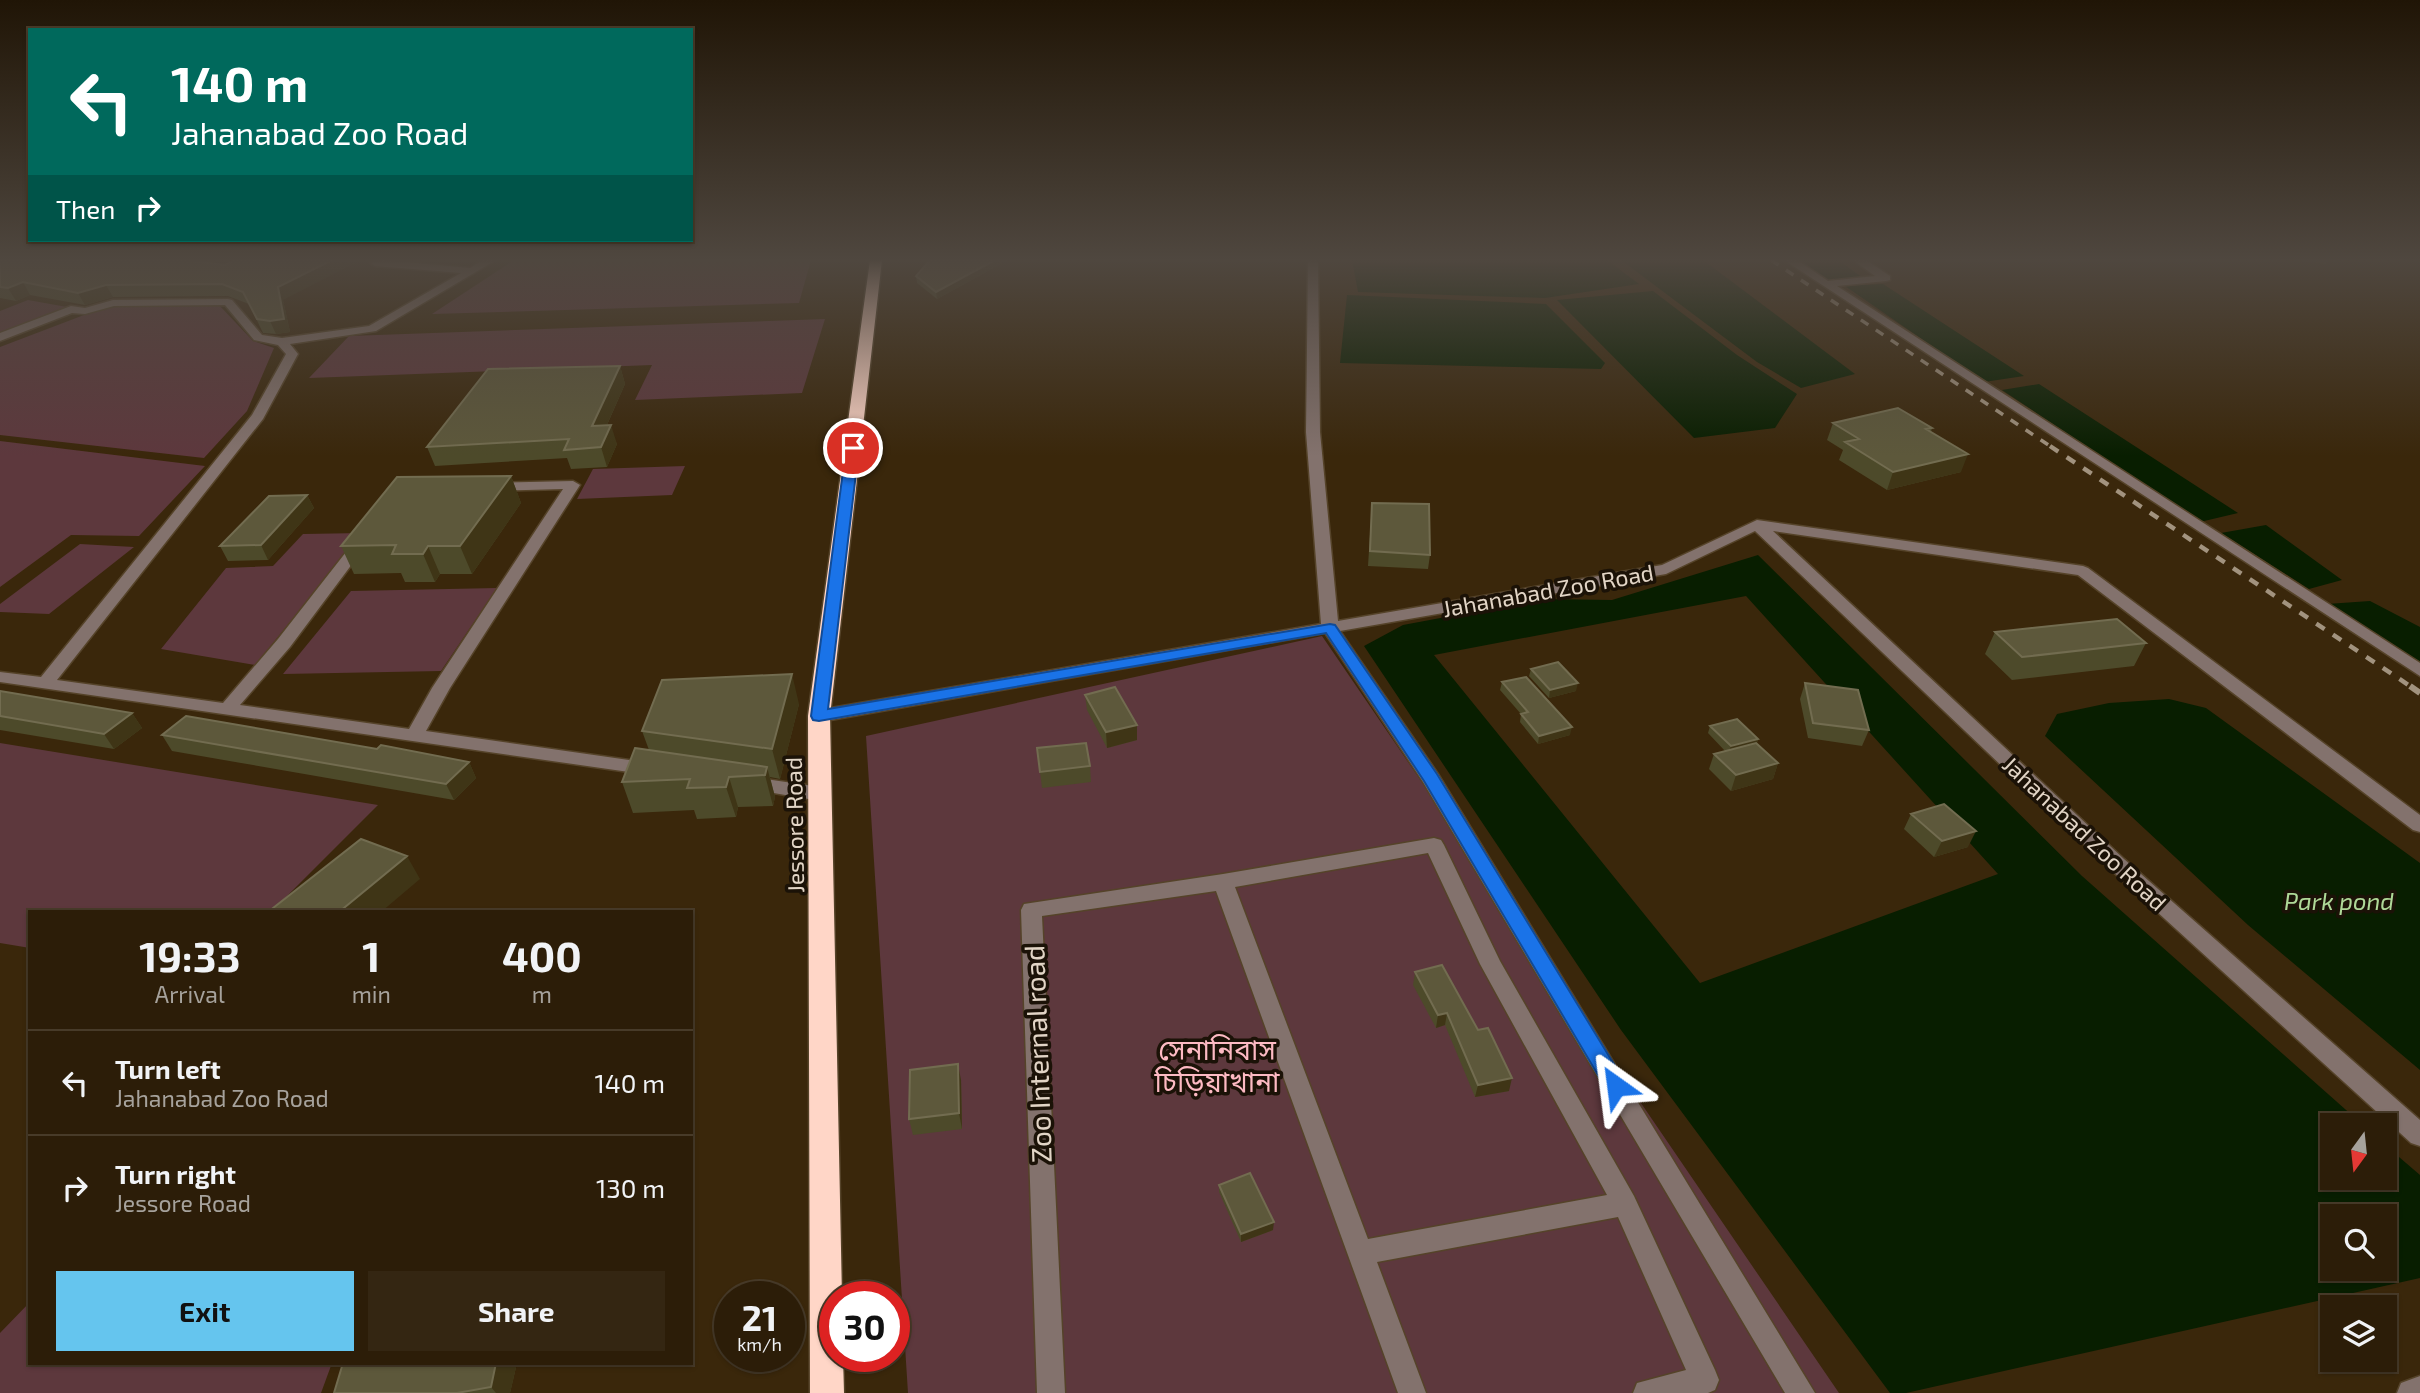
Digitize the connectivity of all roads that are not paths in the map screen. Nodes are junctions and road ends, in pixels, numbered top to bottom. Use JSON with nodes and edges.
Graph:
{"nodes":[{"id":1,"x":30,"y":325,"type":"edge"},
{"id":2,"x":247,"y":325,"type":"edge"},
{"id":3,"x":379,"y":325,"type":"edge"},
{"id":4,"x":868,"y":325,"type":"edge"},
{"id":5,"x":1313,"y":325,"type":"edge"},
{"id":6,"x":1890,"y":325,"type":"edge"},
{"id":7,"x":0,"y":337,"type":"edge"},
{"id":8,"x":282,"y":342,"type":"junction"},
{"id":9,"x":481,"y":487,"type":"edge"},
{"id":10,"x":1757,"y":524,"type":"junction"},
{"id":11,"x":373,"y":527,"type":"edge"},
{"id":12,"x":1330,"y":628,"type":"junction"},
{"id":13,"x":2420,"y":671,"type":"edge"},
{"id":14,"x":0,"y":677,"type":"edge"},
{"id":15,"x":45,"y":684,"type":"junction"},
{"id":16,"x":227,"y":710,"type":"junction"},
{"id":17,"x":819,"y":716,"type":"junction"},
{"id":18,"x":414,"y":736,"type":"junction"},
{"id":19,"x":671,"y":772,"type":"edge"},
{"id":20,"x":739,"y":781,"type":"edge"},
{"id":21,"x":820,"y":794,"type":"junction"},
{"id":22,"x":2420,"y":825,"type":"edge"},
{"id":23,"x":1223,"y":883,"type":"junction"},
{"id":24,"x":2420,"y":1135,"type":"edge"},
{"id":25,"x":1625,"y":1204,"type":"junction"},
{"id":26,"x":1360,"y":1253,"type":"junction"},
{"id":27,"x":2420,"y":1390,"type":"edge"},
{"id":28,"x":827,"y":1393,"type":"edge"},
{"id":29,"x":1051,"y":1393,"type":"edge"},
{"id":30,"x":1412,"y":1393,"type":"edge"},
{"id":31,"x":1647,"y":1393,"type":"edge"},
{"id":32,"x":1801,"y":1393,"type":"edge"},
{"id":33,"x":2411,"y":1393,"type":"edge"}],
"edges":[{"from":1,"to":7,"type":"street"},
{"from":2,"to":8,"type":"street"},
{"from":3,"to":8,"type":"street"},
{"from":4,"to":17,"type":"highway","name":"Jessore Road"},
{"from":5,"to":12,"type":"street"},
{"from":6,"to":13,"type":"street"},
{"from":8,"to":15,"type":"street"},
{"from":9,"to":18,"type":"street"},
{"from":10,"to":12,"type":"street","name":"Jahanabad Zoo Road"},
{"from":10,"to":22,"type":"street"},
{"from":10,"to":24,"type":"street","name":"Jahanabad Zoo Road"},
{"from":11,"to":16,"type":"street"},
{"from":12,"to":17,"type":"street","name":"Jahanabad Zoo Road"},
{"from":12,"to":32,"type":"street"},
{"from":14,"to":15,"type":"street"},
{"from":15,"to":16,"type":"street"},
{"from":16,"to":18,"type":"street"},
{"from":17,"to":21,"type":"highway","name":"Jessore Road"},
{"from":18,"to":19,"type":"street"},
{"from":20,"to":21,"type":"street"},
{"from":21,"to":28,"type":"highway","name":"Jessore Road"},
{"from":23,"to":25,"type":"street","name":"Zoo Internal road"},
{"from":23,"to":26,"type":"street"},
{"from":23,"to":29,"type":"street","name":"Zoo Internal road"},
{"from":25,"to":26,"type":"street"},
{"from":25,"to":31,"type":"street","name":"Zoo Internal road"},
{"from":26,"to":30,"type":"street"},
{"from":27,"to":33,"type":"street"}]}
